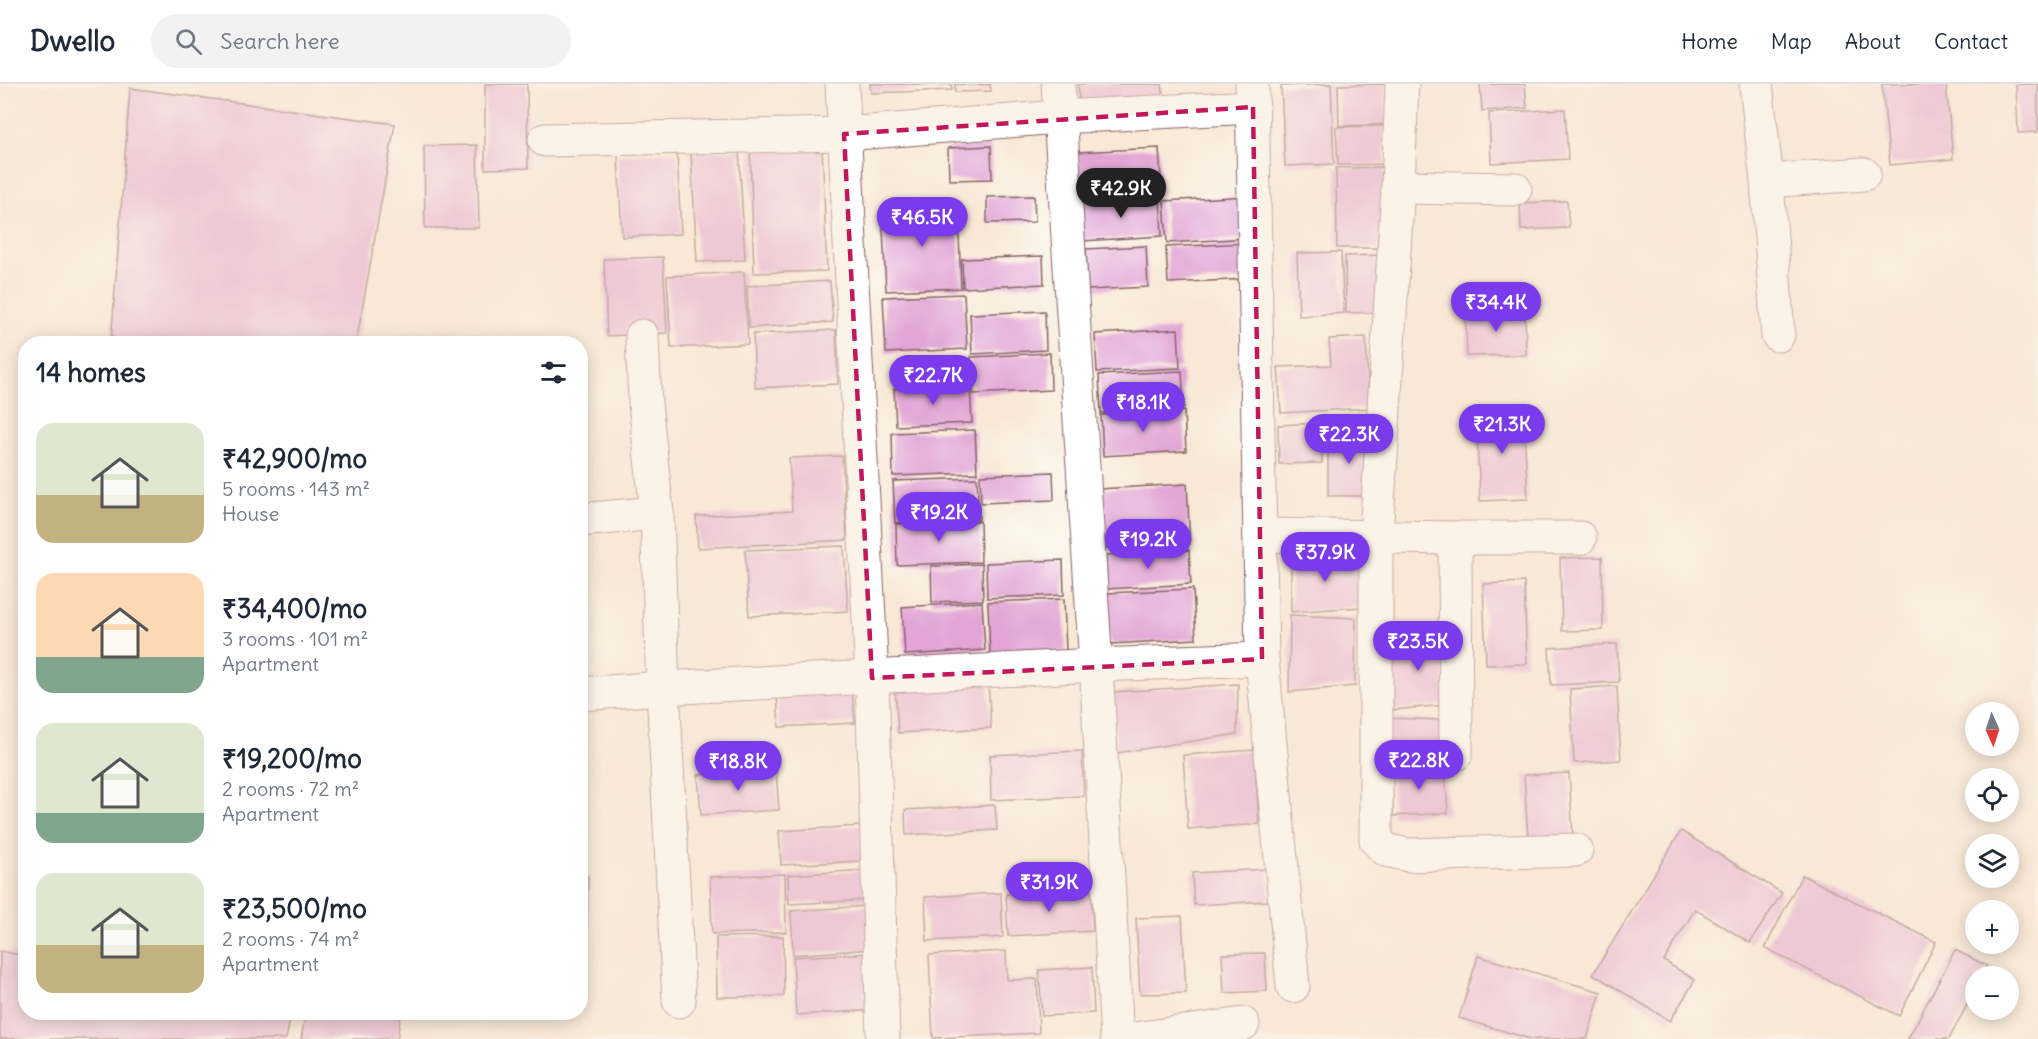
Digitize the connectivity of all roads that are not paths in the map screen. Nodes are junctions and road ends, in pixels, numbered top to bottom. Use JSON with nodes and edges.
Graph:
{"nodes":[{"id":1,"x":842,"y":84,"type":"edge"},
{"id":2,"x":1058,"y":84,"type":"edge"},
{"id":3,"x":1402,"y":84,"type":"edge"},
{"id":4,"x":1756,"y":84,"type":"edge"},
{"id":5,"x":1253,"y":95,"type":"edge"},
{"id":6,"x":1059,"y":117,"type":"junction"},
{"id":7,"x":844,"y":134,"type":"junction"},
{"id":8,"x":545,"y":140,"type":"dead end"},
{"id":9,"x":1864,"y":174,"type":"dead end"},
{"id":10,"x":1767,"y":181,"type":"junction"},
{"id":11,"x":1398,"y":187,"type":"junction"},
{"id":12,"x":1515,"y":189,"type":"dead end"},
{"id":13,"x":642,"y":336,"type":"dead end"},
{"id":14,"x":1778,"y":336,"type":"dead end"},
{"id":15,"x":657,"y":513,"type":"junction"},
{"id":16,"x":588,"y":519,"type":"edge"},
{"id":17,"x":1260,"y":535,"type":"junction"},
{"id":18,"x":1376,"y":536,"type":"junction"},
{"id":19,"x":1455,"y":538,"type":"junction"},
{"id":20,"x":1580,"y":538,"type":"dead end"},
{"id":21,"x":1262,"y":659,"type":"junction"},
{"id":22,"x":1096,"y":665,"type":"junction"},
{"id":23,"x":872,"y":678,"type":"junction"},
{"id":24,"x":663,"y":688,"type":"junction"},
{"id":25,"x":588,"y":693,"type":"edge"},
{"id":26,"x":1456,"y":754,"type":"dead end"},
{"id":27,"x":1576,"y":850,"type":"dead end"},
{"id":28,"x":1293,"y":986,"type":"dead end"},
{"id":29,"x":679,"y":1001,"type":"dead end"},
{"id":30,"x":1244,"y":1024,"type":"dead end"},
{"id":31,"x":883,"y":1039,"type":"edge"},
{"id":32,"x":1117,"y":1039,"type":"edge"},
{"id":33,"x":1134,"y":1039,"type":"edge"}],
"edges":[{"from":1,"to":7,"type":"street"},
{"from":2,"to":6,"type":"street"},
{"from":3,"to":11,"type":"street"},
{"from":4,"to":10,"type":"street"},
{"from":5,"to":6,"type":"street"},
{"from":5,"to":17,"type":"street"},
{"from":6,"to":7,"type":"street"},
{"from":6,"to":22,"type":"street"},
{"from":7,"to":8,"type":"street"},
{"from":7,"to":23,"type":"street"},
{"from":9,"to":10,"type":"street"},
{"from":10,"to":14,"type":"street"},
{"from":11,"to":12,"type":"street"},
{"from":11,"to":18,"type":"street"},
{"from":13,"to":15,"type":"street"},
{"from":15,"to":16,"type":"street"},
{"from":15,"to":24,"type":"street"},
{"from":17,"to":18,"type":"street"},
{"from":17,"to":21,"type":"street"},
{"from":18,"to":19,"type":"street"},
{"from":18,"to":27,"type":"street"},
{"from":19,"to":20,"type":"street"},
{"from":19,"to":26,"type":"street"},
{"from":21,"to":22,"type":"street"},
{"from":21,"to":28,"type":"street"},
{"from":22,"to":23,"type":"street"},
{"from":22,"to":32,"type":"street"},
{"from":23,"to":24,"type":"street"},
{"from":23,"to":31,"type":"street"},
{"from":24,"to":25,"type":"street"},
{"from":24,"to":29,"type":"street"},
{"from":30,"to":33,"type":"street"}]}
